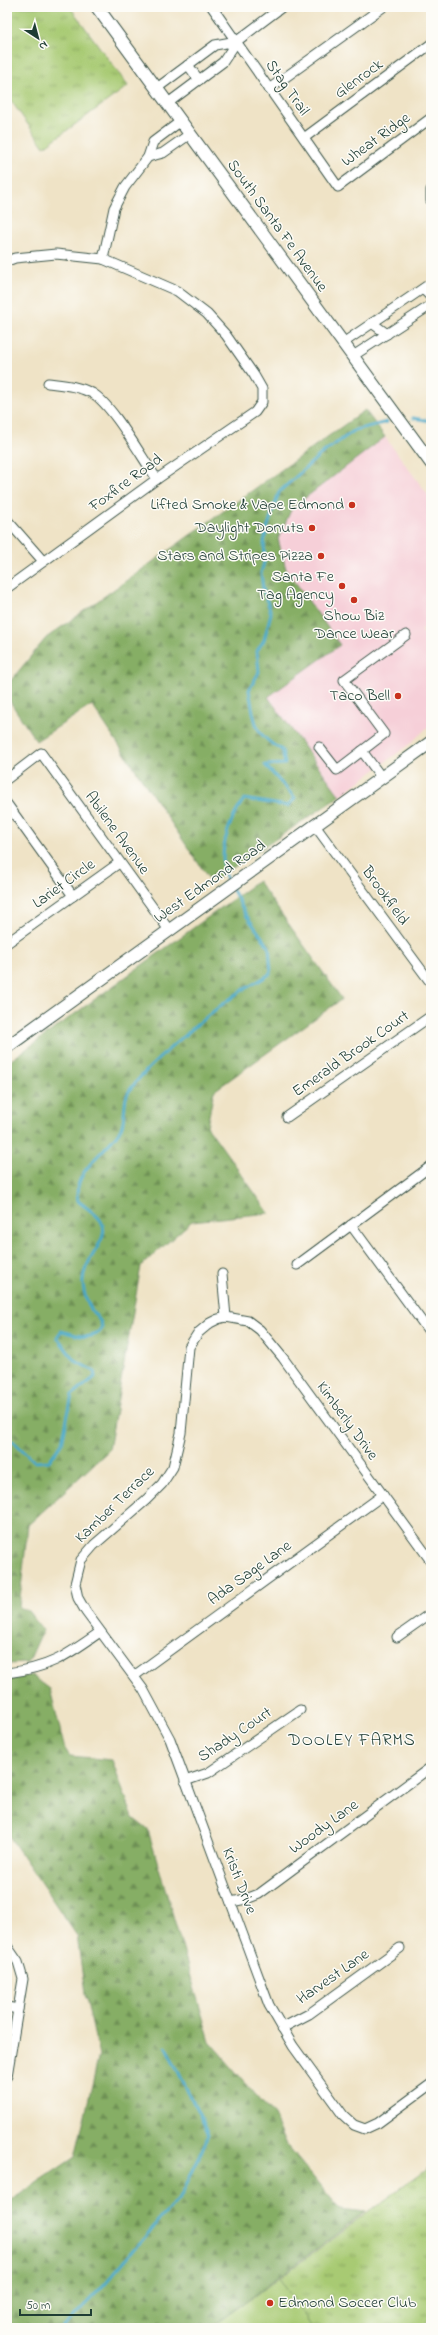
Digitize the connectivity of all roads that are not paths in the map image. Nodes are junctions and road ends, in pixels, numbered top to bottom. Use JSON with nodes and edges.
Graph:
{"nodes":[{"id":1,"x":97,"y":7,"type":"edge"},
{"id":2,"x":212,"y":7,"type":"edge"},
{"id":3,"x":282,"y":7,"type":"edge"},
{"id":4,"x":383,"y":7,"type":"edge"},
{"id":5,"x":237,"y":41,"type":"junction"},
{"id":6,"x":431,"y":44,"type":"edge"},
{"id":7,"x":188,"y":65,"type":"junction"},
{"id":8,"x":199,"y":80,"type":"junction"},
{"id":9,"x":157,"y":88,"type":"junction"},
{"id":10,"x":269,"y":89,"type":"junction"},
{"id":11,"x":168,"y":103,"type":"junction"},
{"id":12,"x":431,"y":118,"type":"edge"},
{"id":13,"x":181,"y":121,"type":"junction"},
{"id":14,"x":190,"y":134,"type":"junction"},
{"id":15,"x":304,"y":138,"type":"junction"},
{"id":16,"x":148,"y":157,"type":"junction"},
{"id":17,"x":338,"y":187,"type":"joint"},
{"id":18,"x":431,"y":190,"type":"edge"},
{"id":19,"x":431,"y":201,"type":"edge"},
{"id":20,"x":103,"y":258,"type":"junction"},
{"id":21,"x":7,"y":261,"type":"edge"},
{"id":22,"x":431,"y":283,"type":"edge"},
{"id":23,"x":423,"y":289,"type":"junction"},
{"id":24,"x":431,"y":297,"type":"edge"},
{"id":25,"x":431,"y":305,"type":"edge"},
{"id":26,"x":372,"y":323,"type":"junction"},
{"id":27,"x":388,"y":334,"type":"junction"},
{"id":28,"x":343,"y":343,"type":"junction"},
{"id":29,"x":353,"y":356,"type":"junction"},
{"id":30,"x":48,"y":383,"type":"dead end"},
{"id":31,"x":431,"y":463,"type":"edge"},
{"id":32,"x":157,"y":479,"type":"junction"},
{"id":33,"x":7,"y":520,"type":"edge"},
{"id":34,"x":43,"y":561,"type":"junction"},
{"id":35,"x":7,"y":588,"type":"edge"},
{"id":36,"x":406,"y":635,"type":"dead end"},
{"id":37,"x":431,"y":742,"type":"edge"},
{"id":38,"x":319,"y":747,"type":"dead end"},
{"id":39,"x":362,"y":751,"type":"junction"},
{"id":40,"x":382,"y":778,"type":"junction"},
{"id":41,"x":7,"y":779,"type":"edge"},
{"id":42,"x":7,"y":804,"type":"edge"},
{"id":43,"x":316,"y":827,"type":"junction"},
{"id":44,"x":119,"y":863,"type":"junction"},
{"id":45,"x":73,"y":896,"type":"junction"},
{"id":46,"x":169,"y":930,"type":"junction"},
{"id":47,"x":7,"y":943,"type":"edge"},
{"id":48,"x":431,"y":983,"type":"edge"},
{"id":49,"x":431,"y":1016,"type":"edge"},
{"id":50,"x":7,"y":1047,"type":"edge"},
{"id":51,"x":287,"y":1117,"type":"dead end"},
{"id":52,"x":431,"y":1166,"type":"edge"},
{"id":53,"x":351,"y":1225,"type":"junction"},
{"id":54,"x":297,"y":1264,"type":"dead end"},
{"id":55,"x":222,"y":1274,"type":"dead end"},
{"id":56,"x":226,"y":1317,"type":"junction"},
{"id":57,"x":431,"y":1334,"type":"edge"},
{"id":58,"x":383,"y":1495,"type":"junction"},
{"id":59,"x":431,"y":1561,"type":"edge"},
{"id":60,"x":431,"y":1613,"type":"edge"},
{"id":61,"x":100,"y":1632,"type":"junction"},
{"id":62,"x":397,"y":1637,"type":"dead end"},
{"id":63,"x":7,"y":1673,"type":"edge"},
{"id":64,"x":134,"y":1676,"type":"junction"},
{"id":65,"x":300,"y":1710,"type":"dead end"},
{"id":66,"x":431,"y":1767,"type":"edge"},
{"id":67,"x":185,"y":1781,"type":"junction"},
{"id":68,"x":231,"y":1902,"type":"junction"},
{"id":69,"x":7,"y":1946,"type":"edge"},
{"id":70,"x":400,"y":1948,"type":"dead end"},
{"id":71,"x":7,"y":2007,"type":"edge"},
{"id":72,"x":18,"y":2009,"type":"junction"},
{"id":73,"x":282,"y":2028,"type":"junction"},
{"id":74,"x":7,"y":2076,"type":"edge"},
{"id":75,"x":431,"y":2084,"type":"edge"}],
"edges":[{"from":1,"to":9,"type":"main road","name":"South Santa Fe Avenue"},
{"from":2,"to":5,"type":"street","name":"Stag Trail"},
{"from":3,"to":5,"type":"street"},
{"from":4,"to":10,"type":"street"},
{"from":5,"to":7,"type":"street"},
{"from":5,"to":8,"type":"street"},
{"from":5,"to":10,"type":"street","name":"Stag Trail"},
{"from":6,"to":15,"type":"street","name":"Glenrock"},
{"from":7,"to":8,"type":"street"},
{"from":7,"to":9,"type":"street"},
{"from":8,"to":11,"type":"street"},
{"from":9,"to":11,"type":"main road","name":"South Santa Fe Avenue"},
{"from":10,"to":15,"type":"street","name":"Stag Trail"},
{"from":11,"to":13,"type":"main road","name":"South Santa Fe Avenue"},
{"from":12,"to":17,"type":"street","name":"Wheat Ridge"},
{"from":13,"to":14,"type":"main road","name":"South Santa Fe Avenue"},
{"from":13,"to":16,"type":"street"},
{"from":14,"to":16,"type":"street"},
{"from":14,"to":28,"type":"main road","name":"South Santa Fe Avenue"},
{"from":15,"to":17,"type":"street","name":"Stag Trail"},
{"from":16,"to":20,"type":"street"},
{"from":18,"to":19,"type":"street"},
{"from":20,"to":21,"type":"street"},
{"from":20,"to":32,"type":"street","name":"Foxfire Road"},
{"from":22,"to":23,"type":"street"},
{"from":23,"to":24,"type":"street"},
{"from":23,"to":26,"type":"street"},
{"from":25,"to":27,"type":"street"},
{"from":26,"to":27,"type":"street"},
{"from":26,"to":28,"type":"street"},
{"from":27,"to":29,"type":"street"},
{"from":28,"to":29,"type":"main road","name":"South Santa Fe Avenue"},
{"from":29,"to":31,"type":"main road","name":"South Santa Fe Avenue"},
{"from":30,"to":32,"type":"street"},
{"from":32,"to":34,"type":"street","name":"Foxfire Road"},
{"from":33,"to":34,"type":"street"},
{"from":34,"to":35,"type":"street","name":"Foxfire Road"},
{"from":36,"to":39,"type":"street"},
{"from":37,"to":40,"type":"main road","name":"West Edmond Road"},
{"from":38,"to":39,"type":"street"},
{"from":39,"to":40,"type":"street"},
{"from":40,"to":43,"type":"main road","name":"West Edmond Road"},
{"from":41,"to":44,"type":"street","name":"Abilene Avenue"},
{"from":42,"to":45,"type":"street"},
{"from":43,"to":46,"type":"main road","name":"West Edmond Road"},
{"from":43,"to":48,"type":"street","name":"Brookfield"},
{"from":44,"to":45,"type":"street","name":"Lariet Circle"},
{"from":44,"to":46,"type":"street","name":"Abilene Avenue"},
{"from":45,"to":47,"type":"street","name":"Lariet Circle"},
{"from":46,"to":50,"type":"main road","name":"West Edmond Road"},
{"from":49,"to":51,"type":"street","name":"Emerald Brook Court"},
{"from":52,"to":53,"type":"street"},
{"from":53,"to":54,"type":"street"},
{"from":53,"to":57,"type":"street"},
{"from":55,"to":56,"type":"street"},
{"from":56,"to":58,"type":"street","name":"Kimberly Drive"},
{"from":56,"to":61,"type":"street","name":"Kamber Terrace"},
{"from":58,"to":59,"type":"street","name":"Kimberly Drive"},
{"from":58,"to":64,"type":"street","name":"Ada Sage Lane"},
{"from":60,"to":62,"type":"street"},
{"from":61,"to":63,"type":"street"},
{"from":61,"to":64,"type":"street","name":"Kristi Drive"},
{"from":64,"to":67,"type":"street","name":"Kristi Drive"},
{"from":65,"to":67,"type":"street","name":"Shady Court"},
{"from":66,"to":68,"type":"street","name":"Woody Lane"},
{"from":67,"to":68,"type":"street","name":"Kristi Drive"},
{"from":68,"to":73,"type":"street","name":"Kristi Drive"},
{"from":69,"to":72,"type":"street"},
{"from":70,"to":73,"type":"street","name":"Harvest Lane"},
{"from":71,"to":72,"type":"street"},
{"from":72,"to":74,"type":"street"},
{"from":73,"to":75,"type":"street","name":"Kristi Drive"}]}
